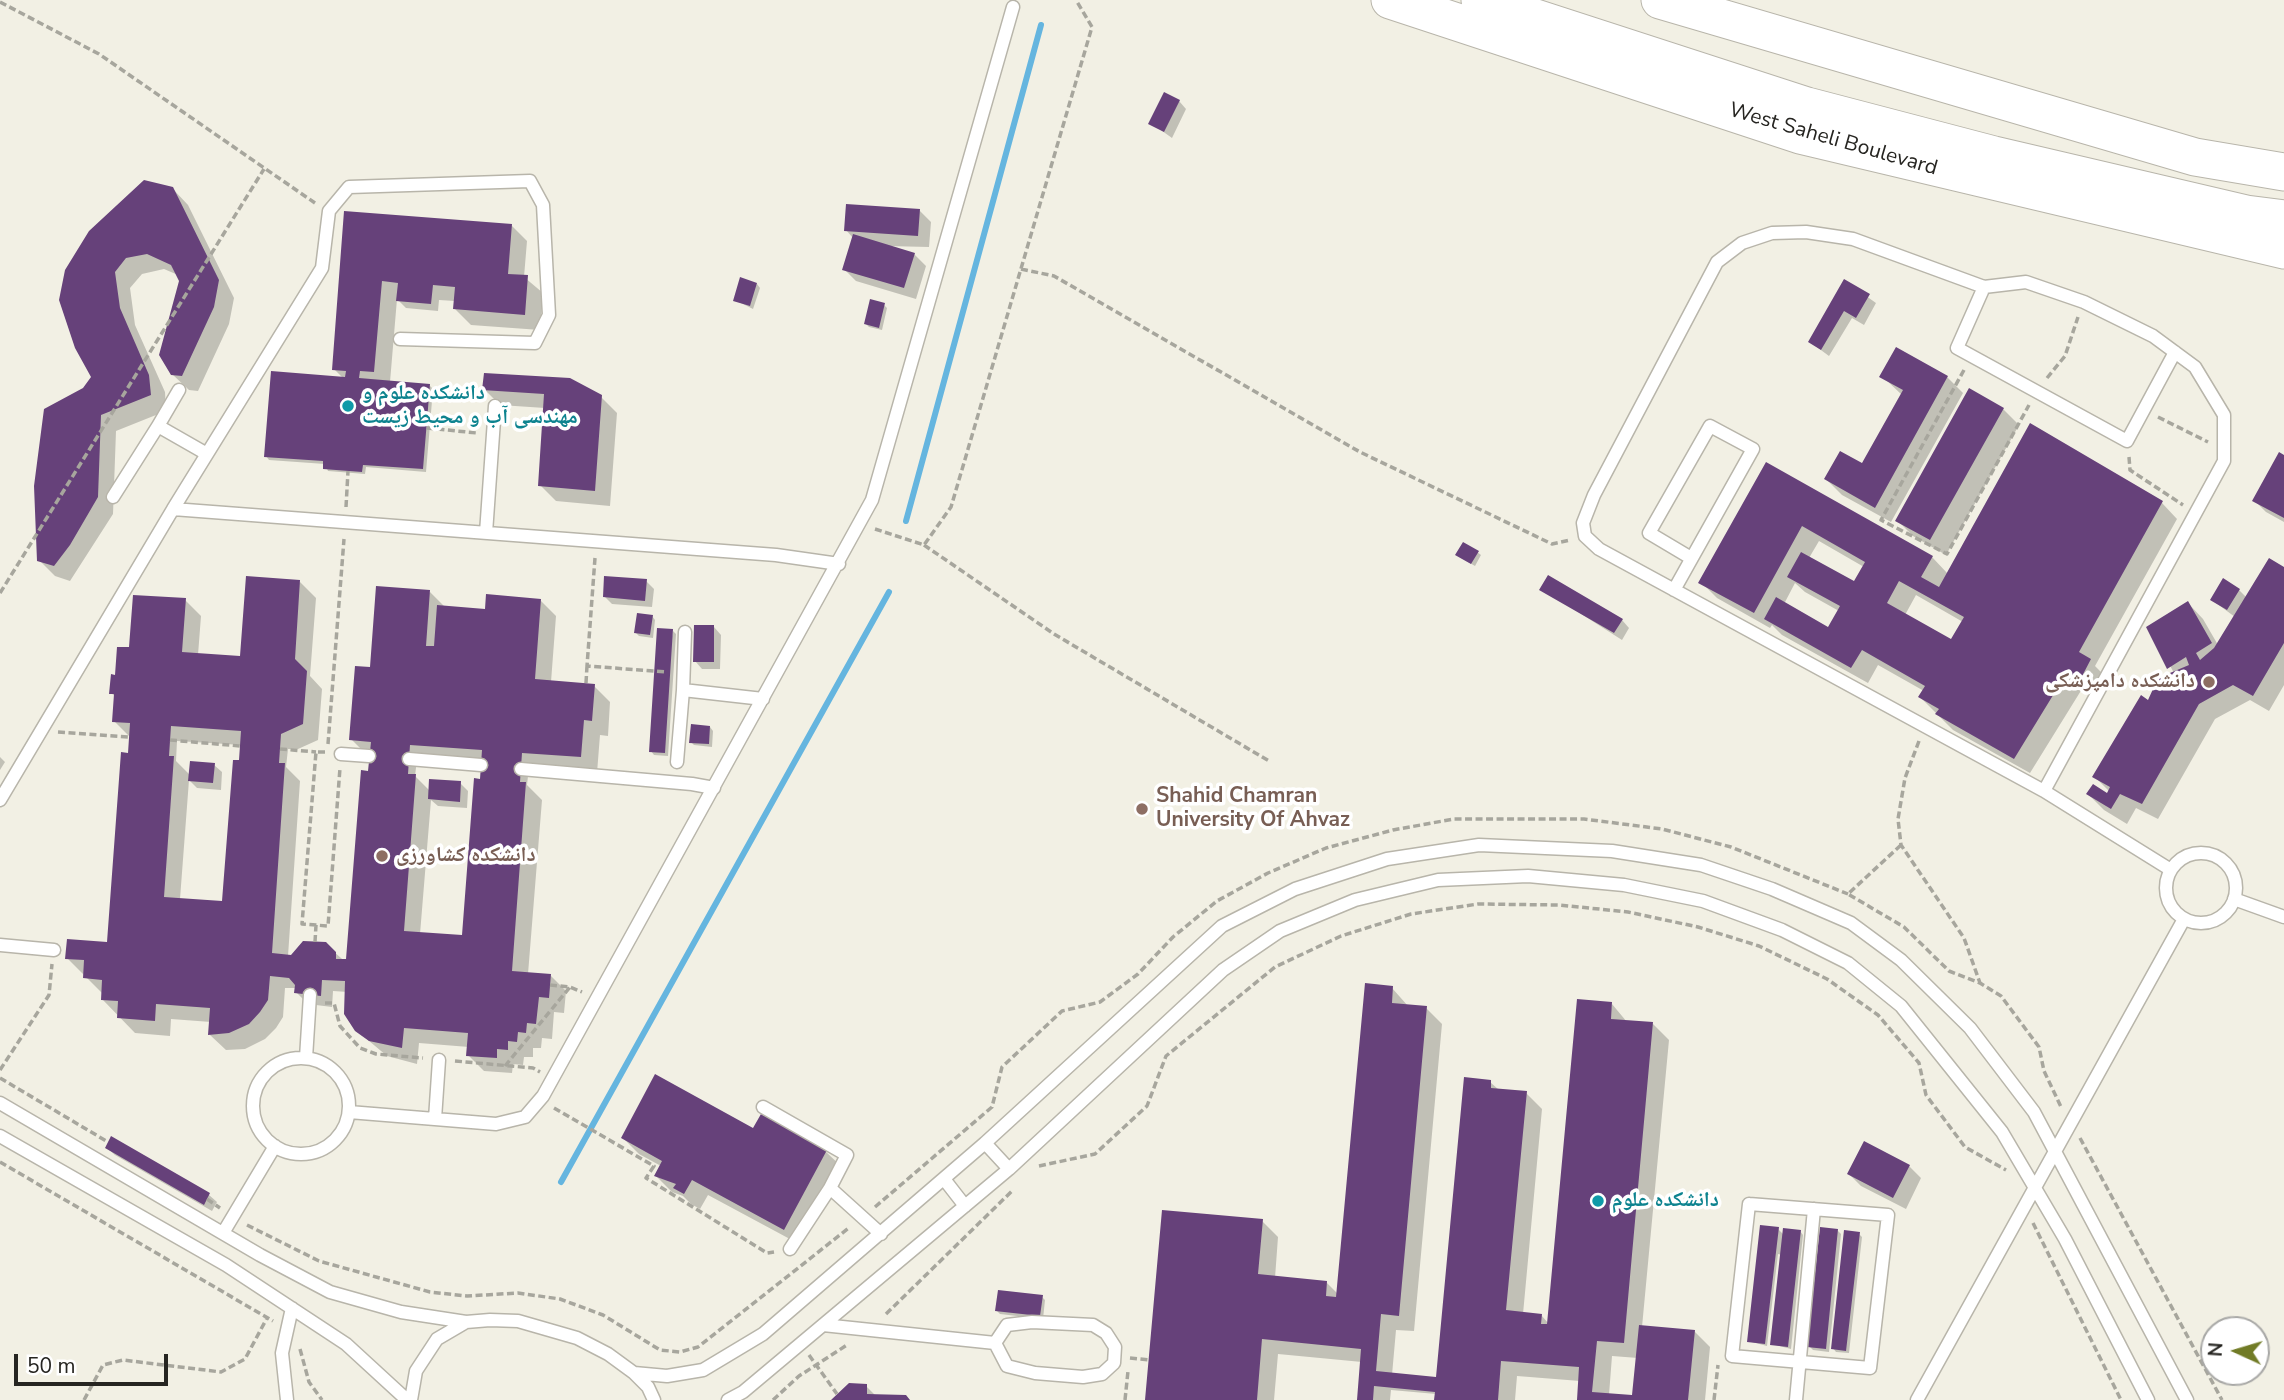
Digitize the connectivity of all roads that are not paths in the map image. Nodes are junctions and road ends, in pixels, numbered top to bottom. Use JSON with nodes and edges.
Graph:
{"nodes":[{"id":1,"x":1390,"y":0,"type":"edge"},
{"id":2,"x":1480,"y":0,"type":"edge"},
{"id":3,"x":1660,"y":0,"type":"edge"},
{"id":4,"x":1013,"y":7,"type":"dead end"},
{"id":5,"x":2284,"y":172,"type":"edge"},
{"id":6,"x":2284,"y":219,"type":"edge"},
{"id":7,"x":2284,"y":250,"type":"edge"},
{"id":8,"x":1984,"y":287,"type":"junction"},
{"id":9,"x":400,"y":339,"type":"dead end"},
{"id":10,"x":2175,"y":352,"type":"junction"},
{"id":11,"x":179,"y":390,"type":"dead end"},
{"id":12,"x":495,"y":406,"type":"dead end"},
{"id":13,"x":158,"y":426,"type":"junction"},
{"id":14,"x":207,"y":454,"type":"junction"},
{"id":15,"x":113,"y":497,"type":"dead end"},
{"id":16,"x":173,"y":509,"type":"junction"},
{"id":17,"x":486,"y":533,"type":"junction"},
{"id":18,"x":1691,"y":558,"type":"junction"},
{"id":19,"x":839,"y":564,"type":"junction"},
{"id":20,"x":1674,"y":590,"type":"junction"},
{"id":21,"x":685,"y":632,"type":"dead end"},
{"id":22,"x":683,"y":690,"type":"junction"},
{"id":23,"x":763,"y":699,"type":"junction"},
{"id":24,"x":341,"y":754,"type":"dead end"},
{"id":25,"x":369,"y":756,"type":"dead end"},
{"id":26,"x":409,"y":759,"type":"dead end"},
{"id":27,"x":677,"y":761,"type":"dead end"},
{"id":28,"x":481,"y":765,"type":"dead end"},
{"id":29,"x":521,"y":769,"type":"dead end"},
{"id":30,"x":714,"y":789,"type":"junction"},
{"id":31,"x":2044,"y":791,"type":"junction"},
{"id":32,"x":0,"y":800,"type":"edge"},
{"id":33,"x":2171,"y":870,"type":"junction"},
{"id":34,"x":2234,"y":899,"type":"junction"},
{"id":35,"x":2284,"y":917,"type":"edge"},
{"id":36,"x":2184,"y":919,"type":"junction"},
{"id":37,"x":0,"y":945,"type":"edge"},
{"id":38,"x":54,"y":950,"type":"road end"},
{"id":39,"x":309,"y":999,"type":"road end"},
{"id":40,"x":306,"y":1058,"type":"junction"},
{"id":41,"x":439,"y":1060,"type":"road end"},
{"id":42,"x":0,"y":1103,"type":"edge"},
{"id":43,"x":763,"y":1107,"type":"dead end"},
{"id":44,"x":349,"y":1112,"type":"junction"},
{"id":45,"x":435,"y":1119,"type":"junction"},
{"id":46,"x":0,"y":1136,"type":"edge"},
{"id":47,"x":985,"y":1143,"type":"junction"},
{"id":48,"x":275,"y":1146,"type":"junction"},
{"id":49,"x":2055,"y":1152,"type":"junction"},
{"id":50,"x":1009,"y":1169,"type":"junction"},
{"id":51,"x":944,"y":1179,"type":"junction"},
{"id":52,"x":830,"y":1188,"type":"junction"},
{"id":53,"x":2035,"y":1188,"type":"junction"},
{"id":54,"x":965,"y":1206,"type":"junction"},
{"id":55,"x":1814,"y":1209,"type":"junction"},
{"id":56,"x":223,"y":1233,"type":"junction"},
{"id":57,"x":881,"y":1234,"type":"junction"},
{"id":58,"x":790,"y":1249,"type":"road end"},
{"id":59,"x":292,"y":1308,"type":"junction"},
{"id":60,"x":466,"y":1322,"type":"junction"},
{"id":61,"x":823,"y":1325,"type":"junction"},
{"id":62,"x":995,"y":1343,"type":"junction"},
{"id":63,"x":1798,"y":1362,"type":"junction"},
{"id":64,"x":634,"y":1373,"type":"junction"},
{"id":65,"x":741,"y":1396,"type":"edge"},
{"id":66,"x":287,"y":1400,"type":"edge"},
{"id":67,"x":409,"y":1400,"type":"edge"},
{"id":68,"x":654,"y":1400,"type":"edge"},
{"id":69,"x":728,"y":1400,"type":"edge"},
{"id":70,"x":1796,"y":1400,"type":"edge"},
{"id":71,"x":1917,"y":1400,"type":"edge"},
{"id":72,"x":2148,"y":1400,"type":"edge"},
{"id":73,"x":2187,"y":1400,"type":"edge"}],
"edges":[{"from":1,"to":7,"type":"main road","name":"West Saheli Boulevard"},
{"from":2,"to":6,"type":"main road","name":"West Saheli Boulevard"},
{"from":3,"to":5,"type":"main road"},
{"from":4,"to":19,"type":"lane"},
{"from":8,"to":10,"type":"lane"},
{"from":8,"to":10,"type":"lane"},
{"from":8,"to":20,"type":"lane"},
{"from":9,"to":14,"type":"lane"},
{"from":10,"to":31,"type":"lane"},
{"from":11,"to":13,"type":"lane"},
{"from":12,"to":17,"type":"lane"},
{"from":13,"to":14,"type":"lane"},
{"from":13,"to":15,"type":"lane"},
{"from":14,"to":16,"type":"lane"},
{"from":16,"to":17,"type":"lane"},
{"from":16,"to":32,"type":"lane"},
{"from":17,"to":19,"type":"lane"},
{"from":18,"to":18,"type":"lane"},
{"from":18,"to":20,"type":"lane"},
{"from":19,"to":23,"type":"lane"},
{"from":20,"to":31,"type":"lane"},
{"from":21,"to":22,"type":"lane"},
{"from":22,"to":23,"type":"lane"},
{"from":22,"to":27,"type":"lane"},
{"from":23,"to":30,"type":"lane"},
{"from":24,"to":25,"type":"lane"},
{"from":26,"to":28,"type":"lane"},
{"from":29,"to":30,"type":"lane"},
{"from":30,"to":45,"type":"lane"},
{"from":31,"to":33,"type":"lane"},
{"from":33,"to":34,"type":"lane"},
{"from":33,"to":36,"type":"lane"},
{"from":34,"to":35,"type":"lane"},
{"from":34,"to":36,"type":"lane"},
{"from":36,"to":49,"type":"lane"},
{"from":37,"to":38,"type":"lane"},
{"from":39,"to":40,"type":"lane"},
{"from":40,"to":44,"type":"lane"},
{"from":40,"to":48,"type":"lane"},
{"from":41,"to":45,"type":"lane"},
{"from":42,"to":56,"type":"lane"},
{"from":43,"to":52,"type":"lane"},
{"from":44,"to":45,"type":"lane"},
{"from":44,"to":48,"type":"lane"},
{"from":46,"to":59,"type":"lane"},
{"from":47,"to":49,"type":"lane"},
{"from":47,"to":50,"type":"lane"},
{"from":47,"to":51,"type":"lane"},
{"from":48,"to":56,"type":"lane"},
{"from":49,"to":53,"type":"lane"},
{"from":49,"to":73,"type":"lane"},
{"from":50,"to":53,"type":"lane"},
{"from":50,"to":54,"type":"lane"},
{"from":51,"to":54,"type":"lane"},
{"from":51,"to":57,"type":"lane"},
{"from":52,"to":57,"type":"lane"},
{"from":52,"to":58,"type":"lane"},
{"from":53,"to":71,"type":"lane"},
{"from":53,"to":72,"type":"lane"},
{"from":54,"to":61,"type":"lane"},
{"from":55,"to":63,"type":"lane"},
{"from":55,"to":63,"type":"lane"},
{"from":55,"to":63,"type":"lane"},
{"from":56,"to":60,"type":"lane"},
{"from":57,"to":64,"type":"lane"},
{"from":59,"to":66,"type":"lane"},
{"from":59,"to":67,"type":"lane"},
{"from":60,"to":64,"type":"lane"},
{"from":60,"to":67,"type":"lane"},
{"from":61,"to":62,"type":"lane"},
{"from":61,"to":65,"type":"lane"},
{"from":62,"to":62,"type":"lane"},
{"from":63,"to":70,"type":"lane"},
{"from":64,"to":68,"type":"lane"},
{"from":65,"to":69,"type":"lane"}]}
